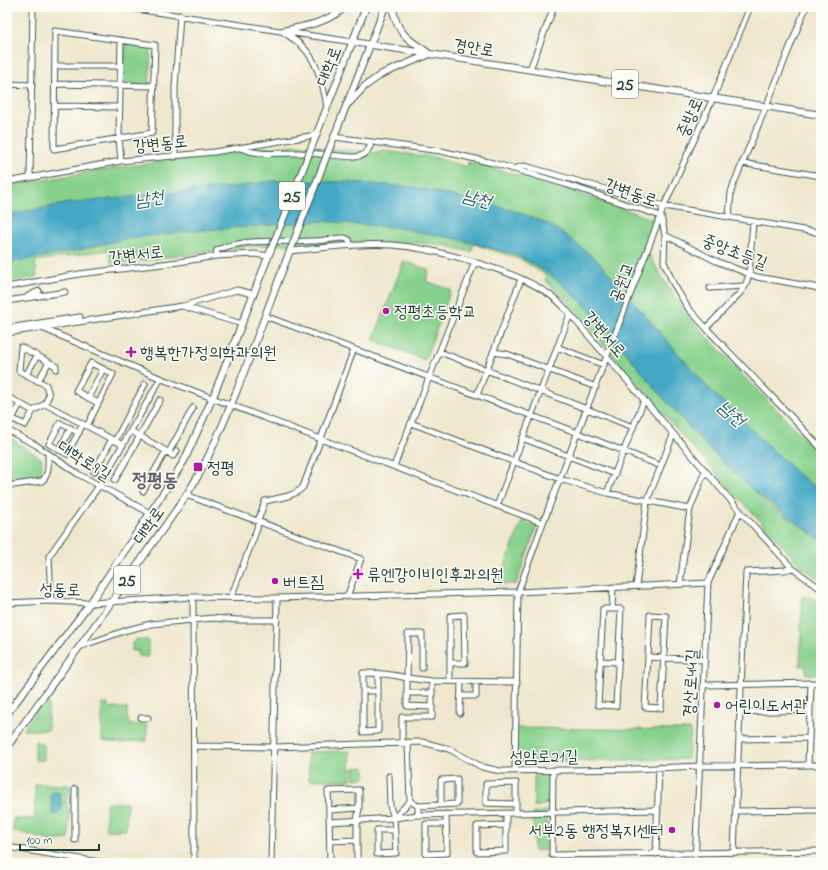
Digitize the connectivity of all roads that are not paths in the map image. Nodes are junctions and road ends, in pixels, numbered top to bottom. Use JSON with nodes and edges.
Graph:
{"nodes":[{"id":1,"x":33,"y":7,"type":"edge"},
{"id":2,"x":123,"y":7,"type":"edge"},
{"id":3,"x":345,"y":7,"type":"edge"},
{"id":4,"x":366,"y":7,"type":"edge"},
{"id":5,"x":385,"y":7,"type":"edge"},
{"id":6,"x":393,"y":7,"type":"edge"},
{"id":7,"x":554,"y":7,"type":"edge"},
{"id":8,"x":750,"y":7,"type":"edge"},
{"id":9,"x":806,"y":7,"type":"edge"},
{"id":10,"x":180,"y":15,"type":"junction"},
{"id":11,"x":282,"y":31,"type":"junction"},
{"id":12,"x":121,"y":40,"type":"junction"},
{"id":13,"x":353,"y":42,"type":"junction"},
{"id":14,"x":371,"y":44,"type":"junction"},
{"id":15,"x":430,"y":54,"type":"junction"},
{"id":16,"x":55,"y":66,"type":"junction"},
{"id":17,"x":120,"y":66,"type":"junction"},
{"id":18,"x":530,"y":70,"type":"junction"},
{"id":19,"x":7,"y":84,"type":"edge"},
{"id":20,"x":55,"y":84,"type":"junction"},
{"id":21,"x":32,"y":85,"type":"junction"},
{"id":22,"x":120,"y":85,"type":"junction"},
{"id":23,"x":154,"y":86,"type":"junction"},
{"id":24,"x":713,"y":98,"type":"junction"},
{"id":25,"x":55,"y":106,"type":"junction"},
{"id":26,"x":346,"y":106,"type":"junction"},
{"id":27,"x":119,"y":107,"type":"junction"},
{"id":28,"x":327,"y":107,"type":"junction"},
{"id":29,"x":766,"y":107,"type":"junction"},
{"id":30,"x":821,"y":115,"type":"edge"},
{"id":31,"x":316,"y":135,"type":"junction"},
{"id":32,"x":334,"y":137,"type":"junction"},
{"id":33,"x":119,"y":138,"type":"junction"},
{"id":34,"x":372,"y":142,"type":"junction"},
{"id":35,"x":240,"y":148,"type":"junction"},
{"id":36,"x":175,"y":157,"type":"junction"},
{"id":37,"x":121,"y":162,"type":"junction"},
{"id":38,"x":742,"y":164,"type":"junction"},
{"id":39,"x":513,"y":169,"type":"junction"},
{"id":40,"x":821,"y":176,"type":"edge"},
{"id":41,"x":30,"y":178,"type":"junction"},
{"id":42,"x":7,"y":182,"type":"edge"},
{"id":43,"x":664,"y":206,"type":"junction"},
{"id":44,"x":660,"y":216,"type":"junction"},
{"id":45,"x":729,"y":217,"type":"junction"},
{"id":46,"x":753,"y":222,"type":"junction"},
{"id":47,"x":821,"y":233,"type":"edge"},
{"id":48,"x":665,"y":235,"type":"junction"},
{"id":49,"x":652,"y":239,"type":"joint"},
{"id":50,"x":351,"y":246,"type":"junction"},
{"id":51,"x":291,"y":249,"type":"junction"},
{"id":52,"x":216,"y":256,"type":"junction"},
{"id":53,"x":268,"y":256,"type":"junction"},
{"id":54,"x":475,"y":262,"type":"junction"},
{"id":55,"x":749,"y":274,"type":"junction"},
{"id":56,"x":521,"y":279,"type":"junction"},
{"id":57,"x":746,"y":285,"type":"junction"},
{"id":58,"x":7,"y":287,"type":"edge"},
{"id":59,"x":710,"y":288,"type":"dead end"},
{"id":60,"x":821,"y":290,"type":"edge"},
{"id":61,"x":39,"y":291,"type":"dead end"},
{"id":62,"x":65,"y":292,"type":"dead end"},
{"id":63,"x":253,"y":294,"type":"junction"},
{"id":64,"x":26,"y":298,"type":"junction"},
{"id":65,"x":7,"y":301,"type":"edge"},
{"id":66,"x":182,"y":306,"type":"junction"},
{"id":67,"x":570,"y":314,"type":"junction"},
{"id":68,"x":265,"y":316,"type":"junction"},
{"id":69,"x":80,"y":317,"type":"dead end"},
{"id":70,"x":242,"y":324,"type":"junction"},
{"id":71,"x":44,"y":326,"type":"junction"},
{"id":72,"x":706,"y":328,"type":"junction"},
{"id":73,"x":8,"y":331,"type":"edge"},
{"id":74,"x":557,"y":347,"type":"junction"},
{"id":75,"x":354,"y":349,"type":"junction"},
{"id":76,"x":440,"y":352,"type":"junction"},
{"id":77,"x":493,"y":352,"type":"junction"},
{"id":78,"x":37,"y":356,"type":"junction"},
{"id":79,"x":607,"y":358,"type":"junction"},
{"id":80,"x":49,"y":362,"type":"junction"},
{"id":81,"x":604,"y":365,"type":"junction"},
{"id":82,"x":102,"y":369,"type":"junction"},
{"id":83,"x":56,"y":370,"type":"dead end"},
{"id":84,"x":486,"y":370,"type":"junction"},
{"id":85,"x":548,"y":370,"type":"junction"},
{"id":86,"x":26,"y":375,"type":"junction"},
{"id":87,"x":161,"y":378,"type":"junction"},
{"id":88,"x":429,"y":378,"type":"junction"},
{"id":89,"x":38,"y":381,"type":"junction"},
{"id":90,"x":145,"y":384,"type":"dead end"},
{"id":91,"x":596,"y":387,"type":"junction"},
{"id":92,"x":540,"y":391,"type":"junction"},
{"id":93,"x":477,"y":395,"type":"junction"},
{"id":94,"x":212,"y":397,"type":"junction"},
{"id":95,"x":88,"y":398,"type":"junction"},
{"id":96,"x":160,"y":400,"type":"dead end"},
{"id":97,"x":644,"y":400,"type":"junction"},
{"id":98,"x":98,"y":403,"type":"junction"},
{"id":99,"x":7,"y":404,"type":"edge"},
{"id":100,"x":20,"y":404,"type":"junction"},
{"id":101,"x":45,"y":404,"type":"junction"},
{"id":102,"x":231,"y":404,"type":"junction"},
{"id":103,"x":193,"y":408,"type":"dead end"},
{"id":104,"x":587,"y":409,"type":"junction"},
{"id":105,"x":33,"y":411,"type":"junction"},
{"id":106,"x":531,"y":415,"type":"junction"},
{"id":107,"x":7,"y":416,"type":"edge"},
{"id":108,"x":70,"y":417,"type":"junction"},
{"id":109,"x":12,"y":419,"type":"junction"},
{"id":110,"x":411,"y":423,"type":"junction"},
{"id":111,"x":85,"y":425,"type":"junction"},
{"id":112,"x":633,"y":426,"type":"junction"},
{"id":113,"x":68,"y":427,"type":"junction"},
{"id":114,"x":7,"y":430,"type":"edge"},
{"id":115,"x":131,"y":431,"type":"junction"},
{"id":116,"x":79,"y":433,"type":"junction"},
{"id":117,"x":578,"y":433,"type":"junction"},
{"id":118,"x":673,"y":435,"type":"junction"},
{"id":119,"x":140,"y":436,"type":"junction"},
{"id":120,"x":321,"y":438,"type":"junction"},
{"id":121,"x":522,"y":438,"type":"junction"},
{"id":122,"x":113,"y":440,"type":"junction"},
{"id":123,"x":123,"y":445,"type":"junction"},
{"id":124,"x":821,"y":448,"type":"edge"},
{"id":125,"x":59,"y":450,"type":"junction"},
{"id":126,"x":166,"y":451,"type":"junction"},
{"id":127,"x":177,"y":451,"type":"dead end"},
{"id":128,"x":624,"y":451,"type":"junction"},
{"id":129,"x":48,"y":454,"type":"junction"},
{"id":130,"x":569,"y":456,"type":"junction"},
{"id":131,"x":513,"y":461,"type":"junction"},
{"id":132,"x":394,"y":466,"type":"junction"},
{"id":133,"x":661,"y":466,"type":"junction"},
{"id":134,"x":705,"y":471,"type":"junction"},
{"id":135,"x":94,"y":472,"type":"dead end"},
{"id":136,"x":615,"y":474,"type":"junction"},
{"id":137,"x":560,"y":479,"type":"junction"},
{"id":138,"x":115,"y":480,"type":"dead end"},
{"id":139,"x":7,"y":486,"type":"edge"},
{"id":140,"x":99,"y":486,"type":"junction"},
{"id":141,"x":143,"y":491,"type":"dead end"},
{"id":142,"x":607,"y":493,"type":"junction"},
{"id":143,"x":186,"y":495,"type":"junction"},
{"id":144,"x":647,"y":501,"type":"junction"},
{"id":145,"x":497,"y":506,"type":"junction"},
{"id":146,"x":690,"y":509,"type":"junction"},
{"id":147,"x":740,"y":511,"type":"junction"},
{"id":148,"x":150,"y":513,"type":"junction"},
{"id":149,"x":258,"y":521,"type":"junction"},
{"id":150,"x":543,"y":523,"type":"junction"},
{"id":151,"x":792,"y":568,"type":"junction"},
{"id":152,"x":708,"y":583,"type":"junction"},
{"id":153,"x":680,"y":584,"type":"junction"},
{"id":154,"x":636,"y":586,"type":"junction"},
{"id":155,"x":613,"y":587,"type":"junction"},
{"id":156,"x":821,"y":589,"type":"edge"},
{"id":157,"x":518,"y":592,"type":"junction"},
{"id":158,"x":193,"y":597,"type":"junction"},
{"id":159,"x":231,"y":597,"type":"junction"},
{"id":160,"x":347,"y":597,"type":"junction"},
{"id":161,"x":278,"y":598,"type":"junction"},
{"id":162,"x":51,"y":601,"type":"junction"},
{"id":163,"x":112,"y":602,"type":"junction"},
{"id":164,"x":90,"y":603,"type":"junction"},
{"id":165,"x":7,"y":604,"type":"edge"},
{"id":166,"x":612,"y":609,"type":"junction"},
{"id":167,"x":193,"y":620,"type":"junction"},
{"id":168,"x":277,"y":620,"type":"junction"},
{"id":169,"x":96,"y":641,"type":"junction"},
{"id":170,"x":102,"y":643,"type":"dead end"},
{"id":171,"x":78,"y":647,"type":"junction"},
{"id":172,"x":648,"y":657,"type":"junction"},
{"id":173,"x":664,"y":658,"type":"junction"},
{"id":174,"x":705,"y":660,"type":"junction"},
{"id":175,"x":601,"y":661,"type":"junction"},
{"id":176,"x":618,"y":662,"type":"junction"},
{"id":177,"x":450,"y":663,"type":"junction"},
{"id":178,"x":422,"y":668,"type":"dead end"},
{"id":179,"x":378,"y":673,"type":"junction"},
{"id":180,"x":407,"y":678,"type":"junction"},
{"id":181,"x":432,"y":681,"type":"junction"},
{"id":182,"x":450,"y":681,"type":"junction"},
{"id":183,"x":461,"y":682,"type":"junction"},
{"id":184,"x":476,"y":682,"type":"junction"},
{"id":185,"x":516,"y":682,"type":"junction"},
{"id":186,"x":811,"y":683,"type":"junction"},
{"id":187,"x":821,"y":683,"type":"edge"},
{"id":188,"x":741,"y":684,"type":"junction"},
{"id":189,"x":704,"y":685,"type":"junction"},
{"id":190,"x":363,"y":691,"type":"junction"},
{"id":191,"x":378,"y":691,"type":"junction"},
{"id":192,"x":408,"y":693,"type":"junction"},
{"id":193,"x":432,"y":693,"type":"junction"},
{"id":194,"x":461,"y":696,"type":"junction"},
{"id":195,"x":432,"y":707,"type":"junction"},
{"id":196,"x":810,"y":710,"type":"junction"},
{"id":197,"x":740,"y":712,"type":"junction"},
{"id":198,"x":460,"y":713,"type":"dead end"},
{"id":199,"x":7,"y":714,"type":"edge"},
{"id":200,"x":141,"y":718,"type":"dead end"},
{"id":201,"x":148,"y":718,"type":"dead end"},
{"id":202,"x":809,"y":738,"type":"junction"},
{"id":203,"x":738,"y":739,"type":"junction"},
{"id":204,"x":405,"y":742,"type":"junction"},
{"id":205,"x":194,"y":746,"type":"junction"},
{"id":206,"x":274,"y":746,"type":"junction"},
{"id":207,"x":7,"y":747,"type":"edge"},
{"id":208,"x":737,"y":765,"type":"junction"},
{"id":209,"x":808,"y":765,"type":"junction"},
{"id":210,"x":821,"y":765,"type":"edge"},
{"id":211,"x":700,"y":766,"type":"junction"},
{"id":212,"x":659,"y":768,"type":"junction"},
{"id":213,"x":553,"y":770,"type":"junction"},
{"id":214,"x":515,"y":771,"type":"junction"},
{"id":215,"x":389,"y":776,"type":"dead end"},
{"id":216,"x":75,"y":789,"type":"dead end"},
{"id":217,"x":410,"y":801,"type":"junction"},
{"id":218,"x":516,"y":804,"type":"junction"},
{"id":219,"x":441,"y":805,"type":"junction"},
{"id":220,"x":418,"y":806,"type":"junction"},
{"id":221,"x":358,"y":808,"type":"junction"},
{"id":222,"x":329,"y":810,"type":"junction"},
{"id":223,"x":658,"y":810,"type":"junction"},
{"id":224,"x":821,"y":810,"type":"edge"},
{"id":225,"x":736,"y":811,"type":"junction"},
{"id":226,"x":516,"y":812,"type":"junction"},
{"id":227,"x":553,"y":812,"type":"junction"},
{"id":228,"x":506,"y":813,"type":"junction"},
{"id":229,"x":446,"y":814,"type":"junction"},
{"id":230,"x":418,"y":815,"type":"junction"},
{"id":231,"x":394,"y":818,"type":"junction"},
{"id":232,"x":357,"y":820,"type":"junction"},
{"id":233,"x":330,"y":822,"type":"junction"},
{"id":234,"x":446,"y":824,"type":"junction"},
{"id":235,"x":506,"y":825,"type":"junction"},
{"id":236,"x":395,"y":830,"type":"junction"},
{"id":237,"x":75,"y":840,"type":"dead end"},
{"id":238,"x":357,"y":840,"type":"junction"},
{"id":239,"x":330,"y":841,"type":"junction"},
{"id":240,"x":7,"y":847,"type":"edge"},
{"id":241,"x":821,"y":851,"type":"edge"},
{"id":242,"x":734,"y":852,"type":"junction"},
{"id":243,"x":656,"y":854,"type":"junction"},
{"id":244,"x":695,"y":854,"type":"junction"},
{"id":245,"x":105,"y":863,"type":"edge"},
{"id":246,"x":194,"y":863,"type":"edge"},
{"id":247,"x":271,"y":863,"type":"edge"},
{"id":248,"x":330,"y":863,"type":"edge"},
{"id":249,"x":357,"y":863,"type":"edge"},
{"id":250,"x":695,"y":863,"type":"edge"}],
"edges":[{"from":1,"to":21,"type":"street"},
{"from":2,"to":10,"type":"street","name":"경안로"},
{"from":3,"to":11,"type":"main road"},
{"from":4,"to":13,"type":"main road","name":"대학로"},
{"from":5,"to":14,"type":"main road","name":"대학로"},
{"from":6,"to":15,"type":"main road"},
{"from":7,"to":18,"type":"street"},
{"from":8,"to":24,"type":"street","name":"중방로"},
{"from":9,"to":29,"type":"street"},
{"from":10,"to":11,"type":"street","name":"경안로"},
{"from":10,"to":36,"type":"street"},
{"from":11,"to":13,"type":"street","name":"경안로"},
{"from":11,"to":28,"type":"street"},
{"from":12,"to":16,"type":"street"},
{"from":12,"to":17,"type":"street"},
{"from":12,"to":23,"type":"street"},
{"from":13,"to":14,"type":"main road","name":"경안로","number":"25"},
{"from":13,"to":28,"type":"main road","name":"대학로","number":"25"},
{"from":14,"to":15,"type":"main road","name":"경안로","number":"25"},
{"from":14,"to":26,"type":"main road","name":"대학로"},
{"from":15,"to":18,"type":"main road","name":"경안로","number":"25"},
{"from":15,"to":26,"type":"main road"},
{"from":16,"to":17,"type":"street"},
{"from":16,"to":20,"type":"street"},
{"from":17,"to":22,"type":"street"},
{"from":18,"to":24,"type":"main road","name":"경안로","number":"25"},
{"from":19,"to":21,"type":"street"},
{"from":20,"to":22,"type":"street"},
{"from":20,"to":25,"type":"street"},
{"from":21,"to":41,"type":"street"},
{"from":22,"to":23,"type":"street"},
{"from":22,"to":27,"type":"street"},
{"from":23,"to":33,"type":"street"},
{"from":24,"to":29,"type":"main road","name":"경안로","number":"25"},
{"from":24,"to":43,"type":"street","name":"중방로"},
{"from":25,"to":27,"type":"street"},
{"from":25,"to":33,"type":"street"},
{"from":26,"to":32,"type":"main road","name":"대학로"},
{"from":27,"to":33,"type":"street"},
{"from":28,"to":31,"type":"main road","name":"대학로","number":"25"},
{"from":29,"to":30,"type":"main road","name":"경안로","number":"25"},
{"from":29,"to":38,"type":"street"},
{"from":31,"to":35,"type":"street","name":"강변동로"},
{"from":31,"to":53,"type":"main road","name":"대학로","number":"25","bridge":true},
{"from":32,"to":34,"type":"street","name":"강변동로"},
{"from":32,"to":51,"type":"main road","name":"대학로","bridge":true},
{"from":33,"to":37,"type":"street"},
{"from":34,"to":35,"type":"street"},
{"from":34,"to":39,"type":"street","name":"강변동로"},
{"from":35,"to":36,"type":"street","name":"강변동로"},
{"from":36,"to":37,"type":"street","name":"강변동로"},
{"from":37,"to":41,"type":"street","name":"강변동로"},
{"from":38,"to":40,"type":"street"},
{"from":38,"to":45,"type":"street"},
{"from":39,"to":43,"type":"street"},
{"from":39,"to":44,"type":"street","name":"강변동로"},
{"from":41,"to":42,"type":"street","name":"강변동로"},
{"from":43,"to":44,"type":"street","name":"중방로"},
{"from":43,"to":45,"type":"street"},
{"from":44,"to":48,"type":"street","name":"강변동로"},
{"from":44,"to":49,"type":"street","name":"중방로"},
{"from":45,"to":46,"type":"street"},
{"from":46,"to":47,"type":"street"},
{"from":46,"to":55,"type":"street"},
{"from":48,"to":55,"type":"street","name":"중앙초등길"},
{"from":48,"to":72,"type":"street","name":"강변동로"},
{"from":49,"to":79,"type":"street","name":"공원교"},
{"from":50,"to":51,"type":"street","name":"강변서로"},
{"from":50,"to":52,"type":"street"},
{"from":50,"to":54,"type":"street","name":"강변서로"},
{"from":51,"to":68,"type":"main road","name":"대학로"},
{"from":52,"to":53,"type":"street","name":"강변서로"},
{"from":52,"to":58,"type":"street","name":"강변서로"},
{"from":53,"to":63,"type":"main road","name":"대학로","number":"25"},
{"from":54,"to":56,"type":"street","name":"강변서로"},
{"from":54,"to":76,"type":"street"},
{"from":55,"to":57,"type":"street"},
{"from":55,"to":60,"type":"street","name":"중앙초등길"},
{"from":56,"to":67,"type":"street","name":"강변서로"},
{"from":56,"to":77,"type":"street"},
{"from":57,"to":59,"type":"street"},
{"from":57,"to":72,"type":"street"},
{"from":61,"to":64,"type":"street"},
{"from":62,"to":64,"type":"street"},
{"from":63,"to":66,"type":"street"},
{"from":63,"to":70,"type":"main road","name":"대학로","number":"25"},
{"from":64,"to":65,"type":"street"},
{"from":66,"to":70,"type":"street"},
{"from":66,"to":71,"type":"street"},
{"from":67,"to":74,"type":"street"},
{"from":67,"to":79,"type":"street","name":"강변서로"},
{"from":68,"to":75,"type":"street"},
{"from":68,"to":102,"type":"main road","name":"대학로"},
{"from":69,"to":71,"type":"street"},
{"from":70,"to":94,"type":"main road","name":"대학로","number":"25"},
{"from":71,"to":73,"type":"street"},
{"from":71,"to":87,"type":"street"},
{"from":72,"to":124,"type":"street","name":"강변동로"},
{"from":74,"to":81,"type":"street"},
{"from":74,"to":85,"type":"street"},
{"from":75,"to":88,"type":"street"},
{"from":75,"to":120,"type":"street"},
{"from":76,"to":84,"type":"street"},
{"from":76,"to":88,"type":"street"},
{"from":77,"to":84,"type":"street"},
{"from":77,"to":85,"type":"street"},
{"from":78,"to":80,"type":"street"},
{"from":78,"to":86,"type":"street"},
{"from":78,"to":86,"type":"street"},
{"from":79,"to":81,"type":"street","name":"공원교"},
{"from":79,"to":97,"type":"street","name":"강변서로"},
{"from":80,"to":83,"type":"street"},
{"from":80,"to":89,"type":"street"},
{"from":81,"to":91,"type":"street","name":"공원교"},
{"from":82,"to":95,"type":"street"},
{"from":82,"to":95,"type":"street"},
{"from":82,"to":98,"type":"street"},
{"from":84,"to":92,"type":"street"},
{"from":84,"to":93,"type":"street"},
{"from":85,"to":91,"type":"street"},
{"from":85,"to":92,"type":"street"},
{"from":86,"to":89,"type":"street"},
{"from":87,"to":94,"type":"street"},
{"from":87,"to":115,"type":"street"},
{"from":88,"to":93,"type":"street"},
{"from":88,"to":110,"type":"street"},
{"from":89,"to":101,"type":"street"},
{"from":90,"to":122,"type":"street"},
{"from":91,"to":104,"type":"street","name":"공원교"},
{"from":92,"to":104,"type":"street"},
{"from":92,"to":106,"type":"street"},
{"from":93,"to":106,"type":"street"},
{"from":94,"to":102,"type":"street"},
{"from":94,"to":148,"type":"main road","name":"대학로","number":"25"},
{"from":95,"to":98,"type":"street"},
{"from":96,"to":119,"type":"street"},
{"from":97,"to":112,"type":"street"},
{"from":97,"to":118,"type":"street","name":"강변서로"},
{"from":98,"to":111,"type":"street"},
{"from":99,"to":100,"type":"street"},
{"from":100,"to":105,"type":"street"},
{"from":100,"to":109,"type":"street"},
{"from":101,"to":105,"type":"street"},
{"from":101,"to":108,"type":"street"},
{"from":102,"to":120,"type":"street"},
{"from":102,"to":143,"type":"main road","name":"대학로","number":"25"},
{"from":103,"to":126,"type":"street"},
{"from":104,"to":112,"type":"street"},
{"from":104,"to":117,"type":"street","name":"공원교"},
{"from":105,"to":109,"type":"street"},
{"from":106,"to":117,"type":"street"},
{"from":106,"to":121,"type":"street"},
{"from":107,"to":109,"type":"street"},
{"from":108,"to":111,"type":"street"},
{"from":108,"to":113,"type":"street"},
{"from":110,"to":131,"type":"street"},
{"from":110,"to":132,"type":"street"},
{"from":111,"to":116,"type":"street"},
{"from":111,"to":122,"type":"street"},
{"from":112,"to":128,"type":"street"},
{"from":113,"to":116,"type":"street"},
{"from":113,"to":125,"type":"street"},
{"from":113,"to":125,"type":"street"},
{"from":114,"to":129,"type":"street","name":"대학로9길"},
{"from":115,"to":119,"type":"street"},
{"from":115,"to":123,"type":"street"},
{"from":116,"to":125,"type":"street"},
{"from":117,"to":128,"type":"street"},
{"from":117,"to":130,"type":"street","name":"공원교"},
{"from":118,"to":133,"type":"street"},
{"from":118,"to":134,"type":"street","name":"강변서로"},
{"from":119,"to":126,"type":"street"},
{"from":119,"to":138,"type":"street"},
{"from":120,"to":132,"type":"street"},
{"from":120,"to":149,"type":"street"},
{"from":121,"to":130,"type":"street"},
{"from":121,"to":131,"type":"street"},
{"from":122,"to":123,"type":"street"},
{"from":122,"to":135,"type":"street"},
{"from":123,"to":140,"type":"street"},
{"from":126,"to":127,"type":"street"},
{"from":126,"to":141,"type":"street"},
{"from":128,"to":133,"type":"street"},
{"from":128,"to":136,"type":"street"},
{"from":129,"to":139,"type":"street"},
{"from":129,"to":140,"type":"street","name":"대학로9길"},
{"from":130,"to":136,"type":"street"},
{"from":130,"to":137,"type":"street","name":"공원교"},
{"from":131,"to":137,"type":"street"},
{"from":131,"to":145,"type":"street"},
{"from":132,"to":145,"type":"street"},
{"from":133,"to":144,"type":"street"},
{"from":134,"to":146,"type":"street"},
{"from":134,"to":147,"type":"street","name":"강변서로"},
{"from":136,"to":142,"type":"street"},
{"from":137,"to":142,"type":"street"},
{"from":137,"to":150,"type":"street","name":"공원교"},
{"from":140,"to":148,"type":"street","name":"대학로9길"},
{"from":140,"to":162,"type":"street"},
{"from":142,"to":144,"type":"street"},
{"from":143,"to":149,"type":"street"},
{"from":143,"to":163,"type":"main road","name":"대학로","number":"25"},
{"from":144,"to":146,"type":"street"},
{"from":144,"to":154,"type":"street"},
{"from":145,"to":150,"type":"street"},
{"from":146,"to":153,"type":"street"},
{"from":147,"to":151,"type":"street","name":"강변서로"},
{"from":147,"to":152,"type":"street","name":"경산로44길"},
{"from":148,"to":164,"type":"main road","name":"대학로","number":"25"},
{"from":149,"to":159,"type":"street"},
{"from":149,"to":160,"type":"street"},
{"from":150,"to":157,"type":"street","name":"공원교"},
{"from":151,"to":156,"type":"street","name":"강변서로"},
{"from":151,"to":188,"type":"street"},
{"from":152,"to":153,"type":"street","name":"성동로"},
{"from":152,"to":174,"type":"street","name":"경산로44길"},
{"from":153,"to":154,"type":"street","name":"성동로"},
{"from":154,"to":155,"type":"street","name":"성동로"},
{"from":155,"to":157,"type":"street","name":"성동로"},
{"from":155,"to":166,"type":"street"},
{"from":157,"to":160,"type":"street","name":"성동로"},
{"from":157,"to":185,"type":"street","name":"공원교"},
{"from":158,"to":159,"type":"street","name":"성동로"},
{"from":158,"to":163,"type":"street","name":"성동로"},
{"from":158,"to":167,"type":"street"},
{"from":159,"to":161,"type":"street","name":"성동로"},
{"from":160,"to":161,"type":"street","name":"성동로"},
{"from":161,"to":168,"type":"street"},
{"from":162,"to":164,"type":"street","name":"성동로"},
{"from":162,"to":165,"type":"street","name":"성동로"},
{"from":163,"to":164,"type":"street","name":"성동로"},
{"from":163,"to":171,"type":"main road","name":"대학로","number":"25"},
{"from":164,"to":199,"type":"main road","name":"대학로","number":"25"},
{"from":166,"to":175,"type":"street"},
{"from":166,"to":176,"type":"street"},
{"from":167,"to":168,"type":"street"},
{"from":167,"to":169,"type":"street"},
{"from":167,"to":205,"type":"street"},
{"from":168,"to":206,"type":"street"},
{"from":169,"to":170,"type":"street"},
{"from":169,"to":171,"type":"street"},
{"from":171,"to":207,"type":"main road","name":"대학로","number":"25"},
{"from":172,"to":173,"type":"street"},
{"from":172,"to":173,"type":"street"},
{"from":172,"to":173,"type":"street"},
{"from":173,"to":174,"type":"street"},
{"from":174,"to":189,"type":"street","name":"경산로44길"},
{"from":175,"to":176,"type":"street"},
{"from":175,"to":176,"type":"street"},
{"from":177,"to":177,"type":"street"},
{"from":177,"to":182,"type":"street"},
{"from":178,"to":180,"type":"street"},
{"from":179,"to":180,"type":"street"},
{"from":179,"to":190,"type":"street"},
{"from":179,"to":191,"type":"street"},
{"from":180,"to":181,"type":"street"},
{"from":180,"to":192,"type":"street"},
{"from":181,"to":182,"type":"street"},
{"from":181,"to":193,"type":"street"},
{"from":182,"to":183,"type":"street"},
{"from":183,"to":184,"type":"street"},
{"from":183,"to":194,"type":"street"},
{"from":184,"to":185,"type":"street"},
{"from":184,"to":194,"type":"street"},
{"from":185,"to":214,"type":"street","name":"공원교"},
{"from":186,"to":187,"type":"street"},
{"from":186,"to":188,"type":"street"},
{"from":186,"to":196,"type":"street"},
{"from":188,"to":189,"type":"street"},
{"from":188,"to":197,"type":"street"},
{"from":189,"to":211,"type":"street","name":"경산로44길"},
{"from":190,"to":191,"type":"street"},
{"from":190,"to":191,"type":"street"},
{"from":192,"to":193,"type":"street"},
{"from":192,"to":195,"type":"street"},
{"from":193,"to":195,"type":"street"},
{"from":194,"to":198,"type":"street"},
{"from":195,"to":204,"type":"street"},
{"from":196,"to":197,"type":"street"},
{"from":196,"to":202,"type":"street"},
{"from":197,"to":203,"type":"street"},
{"from":200,"to":201,"type":"street"},
{"from":202,"to":203,"type":"street"},
{"from":202,"to":209,"type":"street"},
{"from":203,"to":208,"type":"street"},
{"from":204,"to":206,"type":"street","name":"성암로21길"},
{"from":204,"to":214,"type":"street","name":"성암로21길"},
{"from":204,"to":217,"type":"street"},
{"from":205,"to":206,"type":"street","name":"성암로21길"},
{"from":205,"to":246,"type":"street"},
{"from":206,"to":247,"type":"street"},
{"from":208,"to":209,"type":"street","name":"성암로21길"},
{"from":208,"to":211,"type":"street","name":"성암로21길"},
{"from":208,"to":225,"type":"street"},
{"from":209,"to":210,"type":"street","name":"성암로21길"},
{"from":211,"to":212,"type":"street","name":"성암로21길"},
{"from":211,"to":244,"type":"street","name":"경산로44길"},
{"from":212,"to":213,"type":"street","name":"성암로21길"},
{"from":212,"to":223,"type":"street"},
{"from":213,"to":214,"type":"street","name":"성암로21길"},
{"from":213,"to":227,"type":"street"},
{"from":215,"to":231,"type":"street"},
{"from":216,"to":237,"type":"street"},
{"from":217,"to":220,"type":"street"},
{"from":217,"to":231,"type":"street"},
{"from":218,"to":218,"type":"street"},
{"from":218,"to":226,"type":"street"},
{"from":219,"to":219,"type":"street"},
{"from":219,"to":220,"type":"street"},
{"from":220,"to":230,"type":"street"},
{"from":221,"to":222,"type":"street"},
{"from":221,"to":222,"type":"street"},
{"from":221,"to":232,"type":"street"},
{"from":222,"to":233,"type":"street"},
{"from":223,"to":227,"type":"street"},
{"from":223,"to":243,"type":"street"},
{"from":224,"to":225,"type":"street"},
{"from":225,"to":242,"type":"street"},
{"from":226,"to":227,"type":"street"},
{"from":226,"to":228,"type":"street"},
{"from":227,"to":243,"type":"street"},
{"from":228,"to":229,"type":"street"},
{"from":228,"to":235,"type":"street"},
{"from":229,"to":230,"type":"street"},
{"from":229,"to":234,"type":"street"},
{"from":230,"to":231,"type":"street"},
{"from":231,"to":232,"type":"street"},
{"from":231,"to":236,"type":"street"},
{"from":232,"to":233,"type":"street"},
{"from":232,"to":238,"type":"street"},
{"from":233,"to":239,"type":"street"},
{"from":234,"to":234,"type":"street"},
{"from":235,"to":235,"type":"street"},
{"from":236,"to":236,"type":"street"},
{"from":238,"to":239,"type":"street"},
{"from":238,"to":249,"type":"street"},
{"from":239,"to":248,"type":"street"},
{"from":240,"to":245,"type":"street"},
{"from":241,"to":242,"type":"street"},
{"from":242,"to":244,"type":"street"},
{"from":243,"to":244,"type":"street"},
{"from":244,"to":250,"type":"street","name":"경산로44길"}]}
